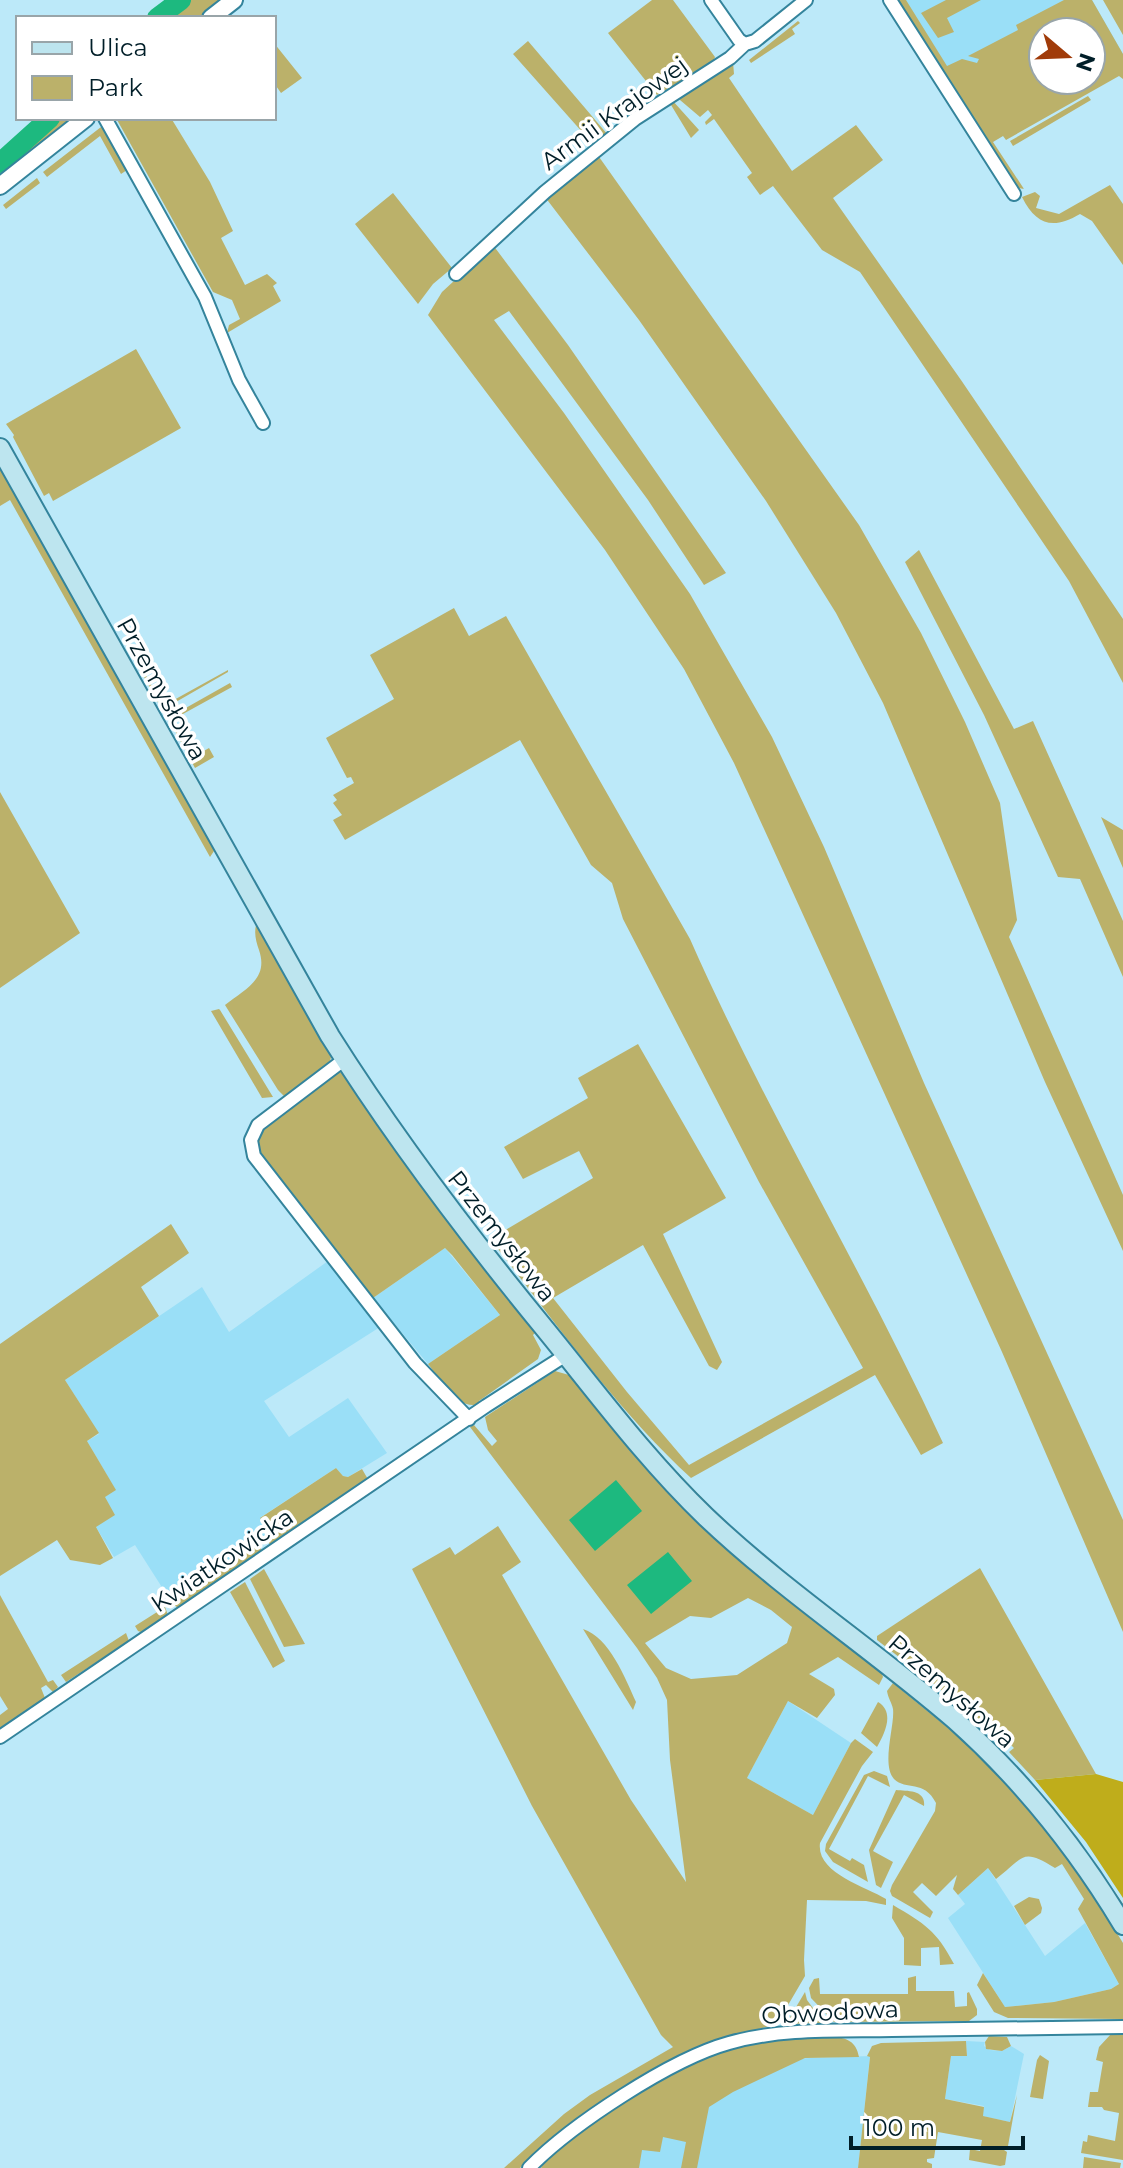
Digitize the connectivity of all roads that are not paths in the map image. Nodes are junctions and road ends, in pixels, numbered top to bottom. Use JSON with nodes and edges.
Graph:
{"nodes":[{"id":1,"x":234,"y":0,"type":"edge"},
{"id":2,"x":711,"y":0,"type":"edge"},
{"id":3,"x":806,"y":0,"type":"edge"},
{"id":4,"x":890,"y":0,"type":"edge"},
{"id":5,"x":214,"y":16,"type":"edge"},
{"id":6,"x":745,"y":44,"type":"junction"},
{"id":7,"x":83,"y":120,"type":"edge"},
{"id":8,"x":106,"y":120,"type":"edge"},
{"id":9,"x":0,"y":186,"type":"edge"},
{"id":10,"x":1014,"y":194,"type":"dead end"},
{"id":11,"x":456,"y":274,"type":"dead end"},
{"id":12,"x":263,"y":423,"type":"dead end"},
{"id":13,"x":0,"y":448,"type":"edge"},
{"id":14,"x":345,"y":1059,"type":"junction"},
{"id":15,"x":566,"y":1355,"type":"junction"},
{"id":16,"x":469,"y":1419,"type":"junction"},
{"id":17,"x":0,"y":1737,"type":"edge"},
{"id":18,"x":1123,"y":1925,"type":"edge"},
{"id":19,"x":1123,"y":2027,"type":"edge"},
{"id":20,"x":529,"y":2168,"type":"edge"}],
"edges":[{"from":1,"to":5,"type":"street"},
{"from":2,"to":6,"type":"street"},
{"from":3,"to":6,"type":"street","name":"Armii Krajowej"},
{"from":4,"to":10,"type":"street"},
{"from":6,"to":11,"type":"street","name":"Armii Krajowej"},
{"from":7,"to":9,"type":"street"},
{"from":8,"to":12,"type":"street"},
{"from":13,"to":14,"type":"main road","name":"Przemysłowa"},
{"from":14,"to":15,"type":"main road","name":"Przemysłowa"},
{"from":14,"to":16,"type":"street"},
{"from":15,"to":16,"type":"street","name":"Kwiatkowicka"},
{"from":15,"to":18,"type":"main road","name":"Przemysłowa"},
{"from":16,"to":17,"type":"street","name":"Kwiatkowicka"},
{"from":19,"to":20,"type":"street","name":"Obwodowa"}]}
